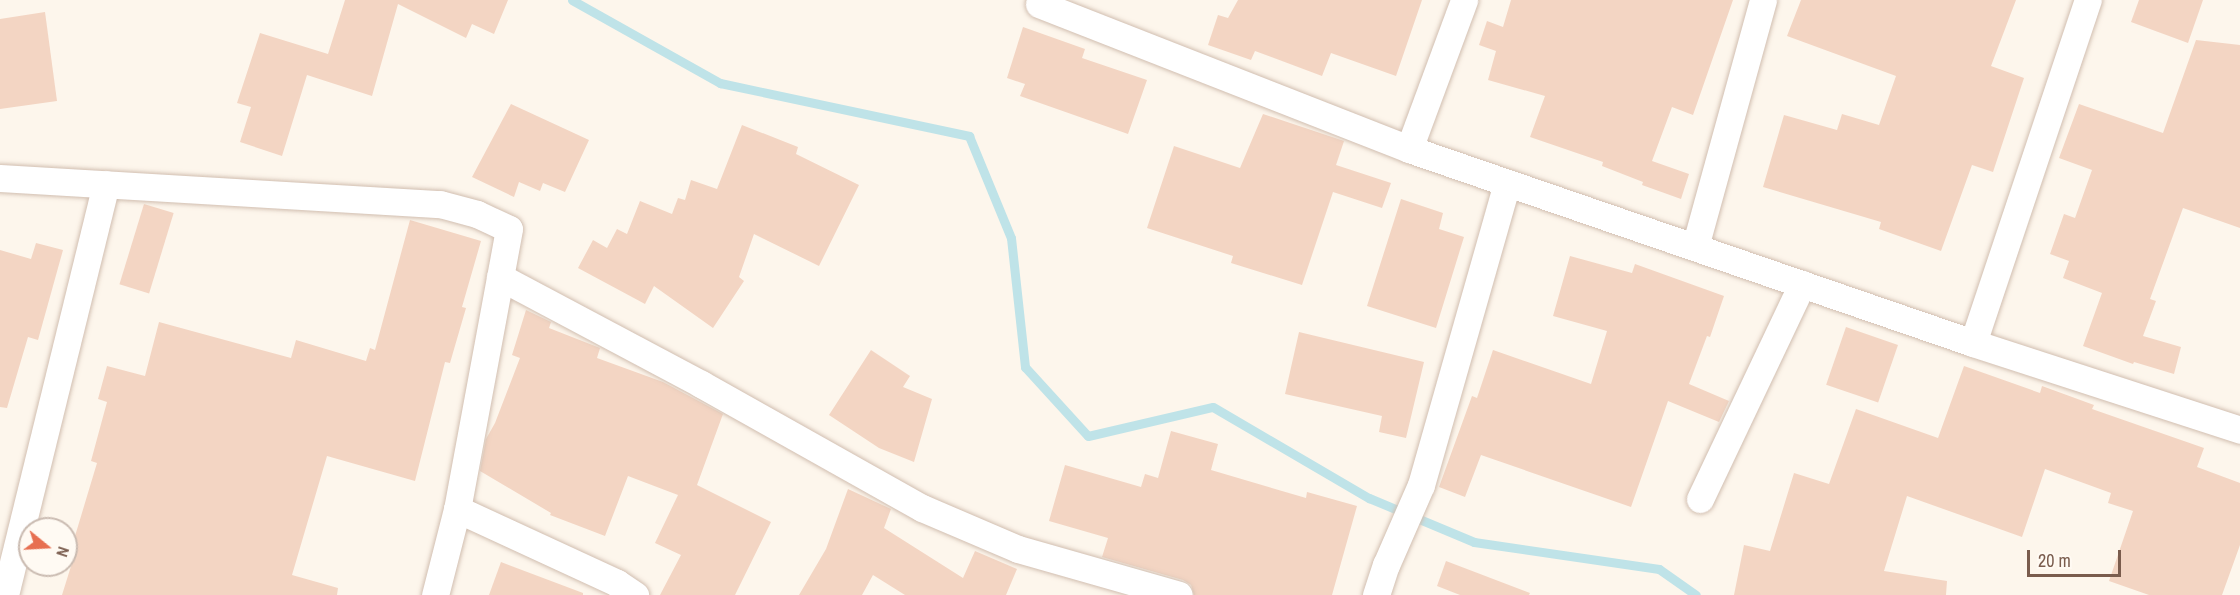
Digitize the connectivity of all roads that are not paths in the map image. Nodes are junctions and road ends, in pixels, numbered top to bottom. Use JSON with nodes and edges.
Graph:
{"nodes":[{"id":1,"x":1464,"y":0,"type":"edge"},
{"id":2,"x":1763,"y":0,"type":"edge"},
{"id":3,"x":2088,"y":0,"type":"edge"},
{"id":4,"x":1040,"y":4,"type":"dead end"},
{"id":5,"x":1409,"y":149,"type":"junction"},
{"id":6,"x":0,"y":178,"type":"edge"},
{"id":7,"x":1507,"y":183,"type":"junction"},
{"id":8,"x":106,"y":184,"type":"junction"},
{"id":9,"x":1695,"y":247,"type":"junction"},
{"id":10,"x":500,"y":277,"type":"junction"},
{"id":11,"x":1802,"y":284,"type":"junction"},
{"id":12,"x":1973,"y":343,"type":"junction"},
{"id":13,"x":2240,"y":430,"type":"edge"},
{"id":14,"x":1700,"y":499,"type":"dead end"},
{"id":15,"x":458,"y":509,"type":"junction"},
{"id":16,"x":5,"y":595,"type":"edge"},
{"id":17,"x":435,"y":595,"type":"edge"},
{"id":18,"x":635,"y":595,"type":"edge"},
{"id":19,"x":1179,"y":595,"type":"edge"},
{"id":20,"x":1376,"y":595,"type":"edge"}],
"edges":[{"from":1,"to":5,"type":"street"},
{"from":2,"to":9,"type":"street"},
{"from":3,"to":12,"type":"street"},
{"from":4,"to":5,"type":"street"},
{"from":5,"to":7,"type":"street"},
{"from":6,"to":8,"type":"street"},
{"from":7,"to":9,"type":"street"},
{"from":7,"to":20,"type":"street"},
{"from":8,"to":10,"type":"street"},
{"from":8,"to":16,"type":"street"},
{"from":9,"to":11,"type":"street"},
{"from":10,"to":15,"type":"street"},
{"from":10,"to":19,"type":"street"},
{"from":11,"to":12,"type":"street"},
{"from":11,"to":14,"type":"street"},
{"from":12,"to":13,"type":"street"},
{"from":15,"to":17,"type":"street"},
{"from":15,"to":18,"type":"street"}]}
